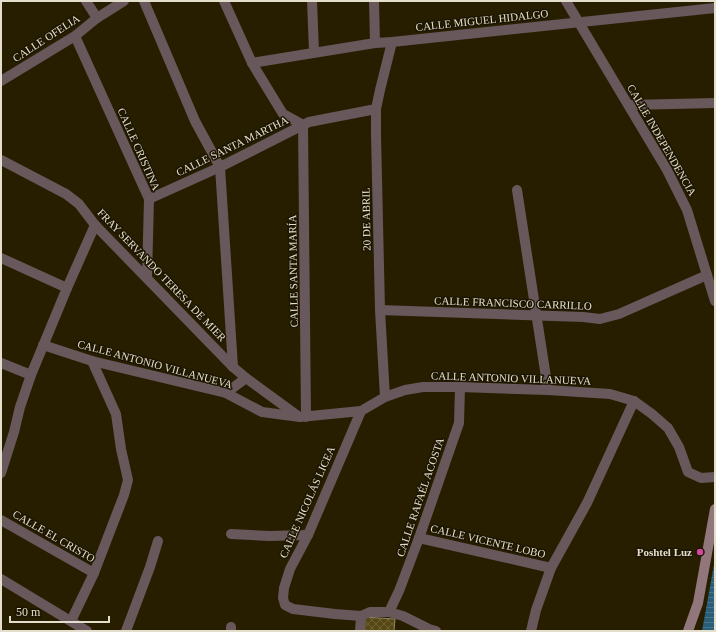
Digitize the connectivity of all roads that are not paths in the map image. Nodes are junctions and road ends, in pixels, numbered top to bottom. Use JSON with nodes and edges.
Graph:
{"nodes":[{"id":1,"x":86,"y":1,"type":"edge"},
{"id":2,"x":124,"y":1,"type":"edge"},
{"id":3,"x":144,"y":1,"type":"edge"},
{"id":4,"x":224,"y":1,"type":"edge"},
{"id":5,"x":312,"y":1,"type":"edge"},
{"id":6,"x":374,"y":1,"type":"edge"},
{"id":7,"x":566,"y":1,"type":"edge"},
{"id":8,"x":715,"y":8,"type":"edge"},
{"id":9,"x":97,"y":18,"type":"junction"},
{"id":10,"x":579,"y":22,"type":"junction"},
{"id":11,"x":75,"y":36,"type":"junction"},
{"id":12,"x":392,"y":42,"type":"junction"},
{"id":13,"x":375,"y":43,"type":"junction"},
{"id":14,"x":314,"y":52,"type":"junction"},
{"id":15,"x":252,"y":63,"type":"junction"},
{"id":16,"x":1,"y":81,"type":"edge"},
{"id":17,"x":715,"y":103,"type":"edge"},
{"id":18,"x":629,"y":105,"type":"junction"},
{"id":19,"x":376,"y":109,"type":"junction"},
{"id":20,"x":303,"y":124,"type":"junction"},
{"id":21,"x":1,"y":160,"type":"edge"},
{"id":22,"x":220,"y":167,"type":"junction"},
{"id":23,"x":517,"y":190,"type":"dead end"},
{"id":24,"x":149,"y":199,"type":"junction"},
{"id":25,"x":95,"y":225,"type":"junction"},
{"id":26,"x":1,"y":258,"type":"edge"},
{"id":27,"x":707,"y":275,"type":"junction"},
{"id":28,"x":147,"y":278,"type":"junction"},
{"id":29,"x":67,"y":288,"type":"junction"},
{"id":30,"x":715,"y":301,"type":"edge"},
{"id":31,"x":380,"y":310,"type":"junction"},
{"id":32,"x":536,"y":315,"type":"junction"},
{"id":33,"x":43,"y":346,"type":"junction"},
{"id":34,"x":92,"y":361,"type":"junction"},
{"id":35,"x":1,"y":363,"type":"edge"},
{"id":36,"x":233,"y":367,"type":"junction"},
{"id":37,"x":32,"y":375,"type":"junction"},
{"id":38,"x":246,"y":378,"type":"junction"},
{"id":39,"x":460,"y":387,"type":"junction"},
{"id":40,"x":548,"y":390,"type":"junction"},
{"id":41,"x":226,"y":393,"type":"junction"},
{"id":42,"x":384,"y":397,"type":"junction"},
{"id":43,"x":634,"y":400,"type":"junction"},
{"id":44,"x":361,"y":411,"type":"junction"},
{"id":45,"x":303,"y":417,"type":"junction"},
{"id":46,"x":3,"y":461,"type":"edge"},
{"id":47,"x":1,"y":473,"type":"edge"},
{"id":48,"x":715,"y":478,"type":"edge"},
{"id":49,"x":715,"y":509,"type":"edge"},
{"id":50,"x":1,"y":520,"type":"edge"},
{"id":51,"x":231,"y":534,"type":"dead end"},
{"id":52,"x":308,"y":535,"type":"junction"},
{"id":53,"x":419,"y":538,"type":"junction"},
{"id":54,"x":158,"y":541,"type":"dead end"},
{"id":55,"x":550,"y":568,"type":"junction"},
{"id":56,"x":94,"y":573,"type":"junction"},
{"id":57,"x":1,"y":579,"type":"edge"},
{"id":58,"x":389,"y":612,"type":"junction"},
{"id":59,"x":361,"y":616,"type":"junction"},
{"id":60,"x":71,"y":622,"type":"junction"},
{"id":61,"x":430,"y":630,"type":"edge"},
{"id":62,"x":87,"y":631,"type":"edge"},
{"id":63,"x":126,"y":631,"type":"edge"},
{"id":64,"x":360,"y":631,"type":"edge"},
{"id":65,"x":531,"y":631,"type":"edge"},
{"id":66,"x":688,"y":631,"type":"edge"}],
"edges":[{"from":1,"to":9,"type":"street"},
{"from":2,"to":9,"type":"street","name":"CALLE OFELIA"},
{"from":3,"to":22,"type":"street"},
{"from":4,"to":15,"type":"street"},
{"from":5,"to":14,"type":"street"},
{"from":6,"to":13,"type":"street"},
{"from":7,"to":10,"type":"street","name":"CALLE INDEPENDENCIA"},
{"from":8,"to":10,"type":"street","name":"CALLE MIGUEL HIDALGO"},
{"from":9,"to":11,"type":"street","name":"CALLE OFELIA"},
{"from":10,"to":12,"type":"street","name":"CALLE MIGUEL HIDALGO"},
{"from":10,"to":18,"type":"street","name":"CALLE INDEPENDENCIA"},
{"from":11,"to":16,"type":"street","name":"CALLE OFELIA"},
{"from":11,"to":24,"type":"street","name":"CALLE CRISTINA"},
{"from":12,"to":13,"type":"street","name":"CALLE MIGUEL HIDALGO"},
{"from":12,"to":19,"type":"street","name":"20 DE ABRIL"},
{"from":13,"to":14,"type":"street","name":"CALLE MIGUEL HIDALGO"},
{"from":14,"to":15,"type":"street","name":"CALLE MIGUEL HIDALGO"},
{"from":15,"to":20,"type":"street"},
{"from":17,"to":18,"type":"street"},
{"from":18,"to":27,"type":"street","name":"CALLE INDEPENDENCIA"},
{"from":19,"to":20,"type":"street","name":"CALLE SANTA MARTHA"},
{"from":19,"to":31,"type":"street","name":"20 DE ABRIL"},
{"from":20,"to":22,"type":"street","name":"CALLE SANTA MARTHA"},
{"from":20,"to":45,"type":"street","name":"CALLE SANTA MARÍA"},
{"from":21,"to":25,"type":"street","name":"FRAY SERVANDO TERESA DE MIER"},
{"from":22,"to":24,"type":"street","name":"CALLE SANTA MARTHA"},
{"from":22,"to":36,"type":"street"},
{"from":23,"to":32,"type":"street"},
{"from":24,"to":28,"type":"street","name":"CALLE CRISTINA"},
{"from":25,"to":28,"type":"street","name":"FRAY SERVANDO TERESA DE MIER"},
{"from":25,"to":29,"type":"street"},
{"from":26,"to":29,"type":"street"},
{"from":27,"to":30,"type":"street","name":"CALLE INDEPENDENCIA"},
{"from":27,"to":32,"type":"street","name":"CALLE FRANCISCO CARRILLO"},
{"from":28,"to":36,"type":"street","name":"FRAY SERVANDO TERESA DE MIER"},
{"from":29,"to":33,"type":"street"},
{"from":31,"to":32,"type":"street","name":"CALLE FRANCISCO CARRILLO"},
{"from":31,"to":42,"type":"street","name":"20 DE ABRIL"},
{"from":32,"to":40,"type":"street"},
{"from":33,"to":34,"type":"street","name":"CALLE ANTONIO VILLANUEVA"},
{"from":33,"to":37,"type":"street"},
{"from":34,"to":41,"type":"street","name":"CALLE ANTONIO VILLANUEVA"},
{"from":34,"to":56,"type":"street"},
{"from":35,"to":37,"type":"street"},
{"from":36,"to":38,"type":"street","name":"FRAY SERVANDO TERESA DE MIER"},
{"from":37,"to":46,"type":"street"},
{"from":38,"to":41,"type":"street"},
{"from":38,"to":45,"type":"street","name":"FRAY SERVANDO TERESA DE MIER"},
{"from":39,"to":40,"type":"street","name":"CALLE ANTONIO VILLANUEVA"},
{"from":39,"to":42,"type":"street","name":"CALLE ANTONIO VILLANUEVA"},
{"from":39,"to":53,"type":"street","name":"CALLE RAFAÉL ACOSTA"},
{"from":40,"to":43,"type":"street","name":"CALLE ANTONIO VILLANUEVA"},
{"from":41,"to":45,"type":"street","name":"CALLE ANTONIO VILLANUEVA"},
{"from":42,"to":44,"type":"street","name":"CALLE ANTONIO VILLANUEVA"},
{"from":43,"to":48,"type":"street","name":"CALLE ANTONIO VILLANUEVA"},
{"from":43,"to":55,"type":"street"},
{"from":44,"to":45,"type":"street","name":"CALLE ANTONIO VILLANUEVA"},
{"from":44,"to":52,"type":"street","name":"CALLE NICOLÁS LICEA"},
{"from":46,"to":47,"type":"street"},
{"from":49,"to":66,"type":"main road"},
{"from":50,"to":56,"type":"street","name":"CALLE EL CRISTO"},
{"from":51,"to":52,"type":"street"},
{"from":52,"to":59,"type":"street","name":"CALLE NICOLÁS LICEA"},
{"from":53,"to":55,"type":"street","name":"CALLE VICENTE LOBO"},
{"from":53,"to":58,"type":"street","name":"CALLE RAFAÉL ACOSTA"},
{"from":54,"to":63,"type":"street"},
{"from":55,"to":65,"type":"street"},
{"from":56,"to":60,"type":"street"},
{"from":57,"to":60,"type":"street"},
{"from":58,"to":59,"type":"street"},
{"from":58,"to":61,"type":"street"},
{"from":59,"to":64,"type":"street"},
{"from":60,"to":62,"type":"street"}]}
